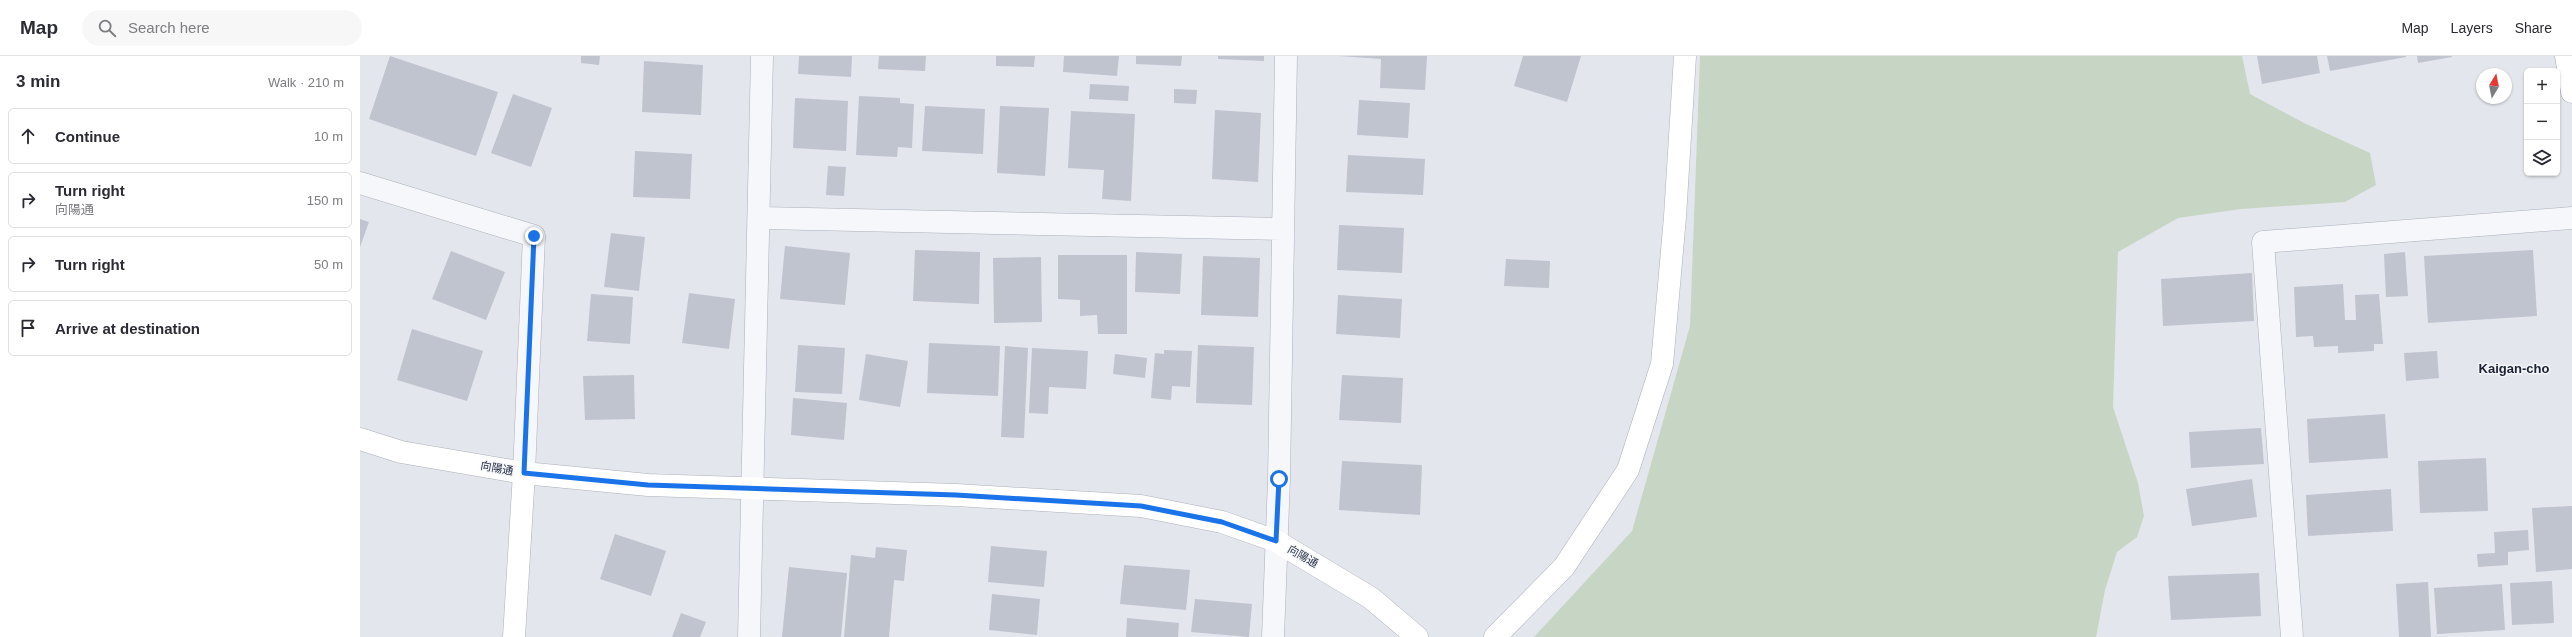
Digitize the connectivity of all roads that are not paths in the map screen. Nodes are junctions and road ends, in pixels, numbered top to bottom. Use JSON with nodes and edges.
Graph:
{"nodes":[{"id":1,"x":762,"y":56,"type":"edge"},
{"id":2,"x":1286,"y":56,"type":"edge"},
{"id":3,"x":1685,"y":56,"type":"edge"},
{"id":4,"x":2568,"y":59,"type":"edge"},
{"id":5,"x":2572,"y":92,"type":"edge"},
{"id":6,"x":360,"y":183,"type":"edge"},
{"id":7,"x":759,"y":218,"type":"junction"},
{"id":8,"x":2572,"y":218,"type":"edge"},
{"id":9,"x":1283,"y":229,"type":"junction"},
{"id":10,"x":360,"y":439,"type":"edge"},
{"id":11,"x":524,"y":473,"type":"junction"},
{"id":12,"x":753,"y":488,"type":"junction"},
{"id":13,"x":1276,"y":541,"type":"junction"},
{"id":14,"x":514,"y":637,"type":"edge"},
{"id":15,"x":749,"y":637,"type":"edge"},
{"id":16,"x":1273,"y":637,"type":"edge"},
{"id":17,"x":1417,"y":637,"type":"edge"},
{"id":18,"x":1495,"y":637,"type":"edge"},
{"id":19,"x":2292,"y":637,"type":"edge"}],
"edges":[{"from":1,"to":7,"type":"street"},
{"from":2,"to":9,"type":"street"},
{"from":3,"to":18,"type":"street"},
{"from":4,"to":5,"type":"street"},
{"from":6,"to":11,"type":"street"},
{"from":7,"to":9,"type":"street"},
{"from":7,"to":12,"type":"street"},
{"from":8,"to":19,"type":"street"},
{"from":9,"to":13,"type":"street"},
{"from":10,"to":11,"type":"street","name":"向陽通"},
{"from":11,"to":12,"type":"street","name":"向陽通"},
{"from":11,"to":14,"type":"street"},
{"from":12,"to":13,"type":"street","name":"向陽通"},
{"from":12,"to":15,"type":"street"},
{"from":13,"to":16,"type":"street"},
{"from":13,"to":17,"type":"street","name":"向陽通"}]}
